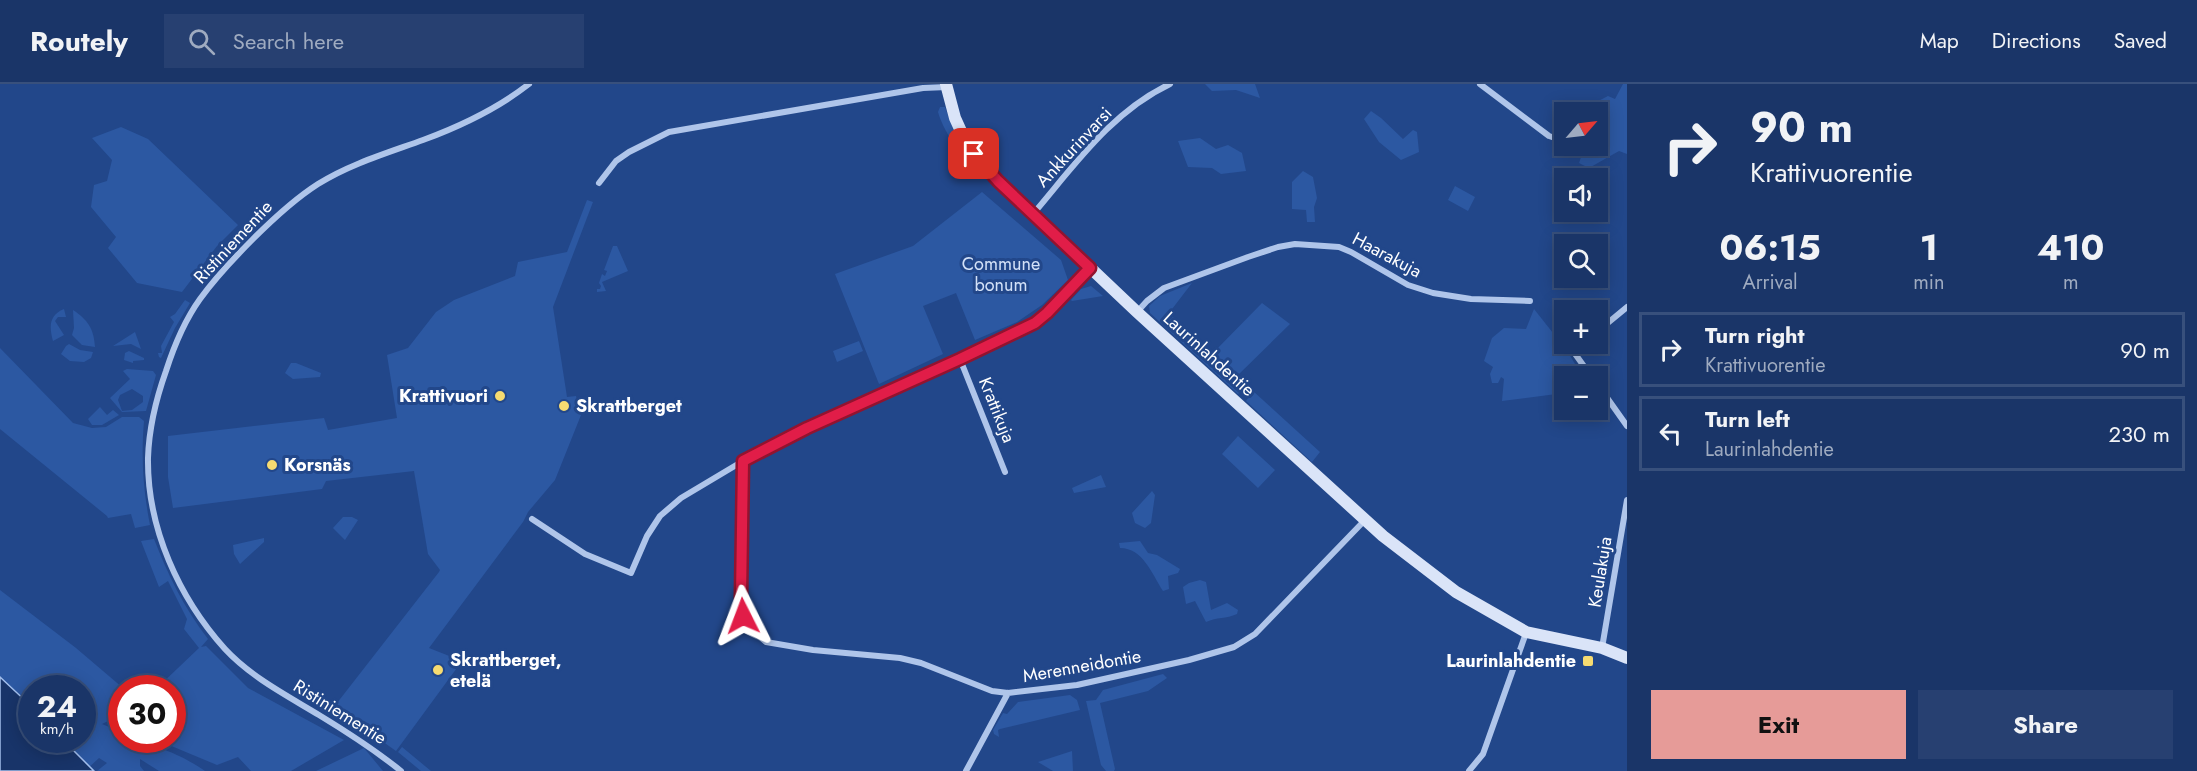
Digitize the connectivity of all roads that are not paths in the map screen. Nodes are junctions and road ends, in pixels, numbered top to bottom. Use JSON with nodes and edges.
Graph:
{"nodes":[{"id":1,"x":529,"y":84,"type":"edge"},
{"id":2,"x":1170,"y":84,"type":"edge"},
{"id":3,"x":1479,"y":84,"type":"edge"},
{"id":4,"x":946,"y":86,"type":"edge"},
{"id":5,"x":1554,"y":138,"type":"edge"},
{"id":6,"x":599,"y":183,"type":"dead end"},
{"id":7,"x":1033,"y":215,"type":"junction"},
{"id":8,"x":1090,"y":268,"type":"junction"},
{"id":9,"x":1530,"y":301,"type":"dead end"},
{"id":10,"x":1627,"y":307,"type":"edge"},
{"id":11,"x":1137,"y":312,"type":"junction"},
{"id":12,"x":1608,"y":323,"type":"edge"},
{"id":13,"x":1575,"y":354,"type":"edge"},
{"id":14,"x":960,"y":359,"type":"junction"},
{"id":15,"x":1584,"y":366,"type":"edge"},
{"id":16,"x":1608,"y":399,"type":"edge"},
{"id":17,"x":1627,"y":426,"type":"edge"},
{"id":18,"x":743,"y":461,"type":"junction"},
{"id":19,"x":1005,"y":472,"type":"dead end"},
{"id":20,"x":1627,"y":500,"type":"edge"},
{"id":21,"x":532,"y":519,"type":"dead end"},
{"id":22,"x":1365,"y":520,"type":"junction"},
{"id":23,"x":1526,"y":632,"type":"junction"},
{"id":24,"x":1602,"y":648,"type":"junction"},
{"id":25,"x":1627,"y":658,"type":"edge"},
{"id":26,"x":1008,"y":693,"type":"junction"},
{"id":27,"x":401,"y":771,"type":"edge"},
{"id":28,"x":966,"y":771,"type":"edge"},
{"id":29,"x":1469,"y":771,"type":"edge"}],
"edges":[{"from":1,"to":27,"type":"street","name":"Ristiniementie"},
{"from":2,"to":7,"type":"street","name":"Ankkurinvarsi"},
{"from":3,"to":5,"type":"street"},
{"from":4,"to":6,"type":"street"},
{"from":4,"to":7,"type":"street","name":"Laurinlahdentie"},
{"from":7,"to":8,"type":"street","name":"Laurinlahdentie"},
{"from":8,"to":11,"type":"street","name":"Laurinlahdentie"},
{"from":8,"to":14,"type":"street"},
{"from":9,"to":11,"type":"street","name":"Haarakuja"},
{"from":10,"to":12,"type":"street"},
{"from":11,"to":22,"type":"street","name":"Laurinlahdentie"},
{"from":13,"to":15,"type":"street"},
{"from":14,"to":18,"type":"street"},
{"from":14,"to":19,"type":"street","name":"Krattikuja"},
{"from":16,"to":17,"type":"street"},
{"from":18,"to":21,"type":"street"},
{"from":18,"to":26,"type":"street","name":"Merenneidontie"},
{"from":20,"to":24,"type":"street","name":"Keulakuja"},
{"from":22,"to":23,"type":"street","name":"Laurinlahdentie"},
{"from":22,"to":26,"type":"street","name":"Merenneidontie"},
{"from":23,"to":24,"type":"street","name":"Laurinlahdentie"},
{"from":23,"to":29,"type":"street"},
{"from":24,"to":25,"type":"street","name":"Laurinlahdentie"},
{"from":26,"to":28,"type":"street"}]}
